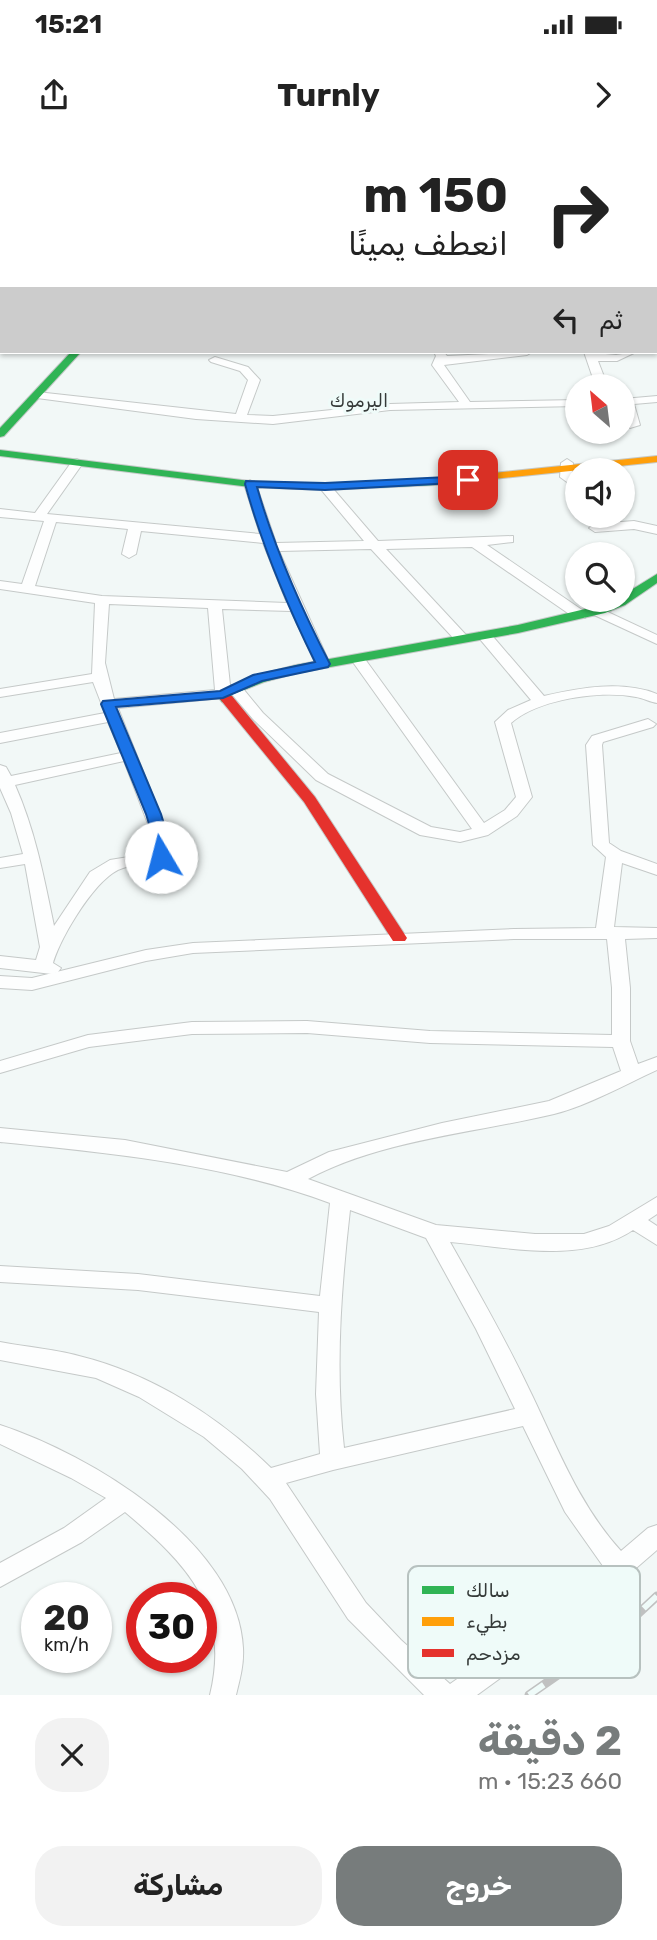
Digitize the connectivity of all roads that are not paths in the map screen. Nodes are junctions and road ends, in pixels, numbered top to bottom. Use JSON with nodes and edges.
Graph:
{"nodes":[{"id":1,"x":74,"y":354,"type":"edge"},
{"id":2,"x":483,"y":354,"type":"edge"},
{"id":3,"x":590,"y":354,"type":"edge"},
{"id":4,"x":626,"y":354,"type":"edge"},
{"id":5,"x":439,"y":356,"type":"edge"},
{"id":6,"x":215,"y":360,"type":"dead end"},
{"id":7,"x":597,"y":374,"type":"edge"},
{"id":8,"x":37,"y":395,"type":"junction"},
{"id":9,"x":657,"y":399,"type":"edge"},
{"id":10,"x":635,"y":401,"type":"edge"},
{"id":11,"x":565,"y":403,"type":"edge"},
{"id":12,"x":466,"y":404,"type":"junction"},
{"id":13,"x":240,"y":418,"type":"junction"},
{"id":14,"x":0,"y":434,"type":"edge"},
{"id":15,"x":3,"y":450,"type":"edge"},
{"id":16,"x":657,"y":452,"type":"edge"},
{"id":17,"x":619,"y":458,"type":"edge"},
{"id":18,"x":657,"y":459,"type":"edge"},
{"id":19,"x":635,"y":461,"type":"edge"},
{"id":20,"x":77,"y":463,"type":"junction"},
{"id":21,"x":565,"y":466,"type":"edge"},
{"id":22,"x":565,"y":466,"type":"edge"},
{"id":23,"x":250,"y":484,"type":"junction"},
{"id":24,"x":325,"y":487,"type":"junction"},
{"id":25,"x":0,"y":513,"type":"edge"},
{"id":26,"x":44,"y":518,"type":"junction"},
{"id":27,"x":635,"y":522,"type":"edge"},
{"id":28,"x":135,"y":528,"type":"junction"},
{"id":29,"x":657,"y":530,"type":"edge"},
{"id":30,"x":508,"y":539,"type":"dead end"},
{"id":31,"x":268,"y":543,"type":"junction"},
{"id":32,"x":373,"y":543,"type":"junction"},
{"id":33,"x":475,"y":543,"type":"junction"},
{"id":34,"x":130,"y":554,"type":"dead end"},
{"id":35,"x":657,"y":578,"type":"edge"},
{"id":36,"x":0,"y":584,"type":"edge"},
{"id":37,"x":27,"y":590,"type":"junction"},
{"id":38,"x":635,"y":593,"type":"edge"},
{"id":39,"x":102,"y":600,"type":"junction"},
{"id":40,"x":214,"y":603,"type":"junction"},
{"id":41,"x":294,"y":607,"type":"junction"},
{"id":42,"x":593,"y":612,"type":"edge"},
{"id":43,"x":599,"y":612,"type":"edge"},
{"id":44,"x":580,"y":615,"type":"junction"},
{"id":45,"x":484,"y":635,"type":"junction"},
{"id":46,"x":462,"y":639,"type":"junction"},
{"id":47,"x":657,"y":640,"type":"edge"},
{"id":48,"x":357,"y":658,"type":"junction"},
{"id":49,"x":323,"y":664,"type":"junction"},
{"id":50,"x":99,"y":677,"type":"junction"},
{"id":51,"x":229,"y":691,"type":"junction"},
{"id":52,"x":0,"y":693,"type":"edge"},
{"id":53,"x":655,"y":698,"type":"edge"},
{"id":54,"x":541,"y":702,"type":"junction"},
{"id":55,"x":110,"y":710,"type":"junction"},
{"id":56,"x":653,"y":728,"type":"edge"},
{"id":57,"x":0,"y":738,"type":"edge"},
{"id":58,"x":128,"y":756,"type":"junction"},
{"id":59,"x":2,"y":776,"type":"edge"},
{"id":60,"x":482,"y":831,"type":"junction"},
{"id":61,"x":615,"y":855,"type":"junction"},
{"id":62,"x":33,"y":858,"type":"junction"},
{"id":63,"x":0,"y":863,"type":"edge"},
{"id":64,"x":657,"y":870,"type":"edge"},
{"id":65,"x":610,"y":932,"type":"junction"},
{"id":66,"x":657,"y":933,"type":"edge"},
{"id":67,"x":399,"y":938,"type":"junction"},
{"id":68,"x":46,"y":956,"type":"junction"},
{"id":69,"x":0,"y":962,"type":"edge"},
{"id":70,"x":68,"y":975,"type":"junction"},
{"id":71,"x":0,"y":982,"type":"edge"},
{"id":72,"x":621,"y":1041,"type":"junction"},
{"id":73,"x":657,"y":1063,"type":"edge"},
{"id":74,"x":0,"y":1067,"type":"edge"},
{"id":75,"x":631,"y":1073,"type":"junction"},
{"id":76,"x":0,"y":1135,"type":"edge"},
{"id":77,"x":289,"y":1180,"type":"junction"},
{"id":78,"x":341,"y":1200,"type":"junction"},
{"id":79,"x":657,"y":1204,"type":"edge"},
{"id":80,"x":634,"y":1220,"type":"junction"},
{"id":81,"x":435,"y":1233,"type":"junction"},
{"id":82,"x":657,"y":1237,"type":"edge"},
{"id":83,"x":0,"y":1273,"type":"edge"},
{"id":84,"x":328,"y":1305,"type":"junction"},
{"id":85,"x":0,"y":1351,"type":"edge"},
{"id":86,"x":530,"y":1415,"type":"junction"},
{"id":87,"x":0,"y":1434,"type":"edge"},
{"id":88,"x":332,"y":1460,"type":"junction"},
{"id":89,"x":267,"y":1479,"type":"junction"},
{"id":90,"x":125,"y":1498,"type":"junction"},
{"id":91,"x":657,"y":1535,"type":"edge"},
{"id":92,"x":619,"y":1566,"type":"edge"},
{"id":93,"x":621,"y":1566,"type":"edge"},
{"id":94,"x":0,"y":1576,"type":"edge"},
{"id":95,"x":408,"y":1664,"type":"edge"},
{"id":96,"x":424,"y":1678,"type":"edge"},
{"id":97,"x":480,"y":1678,"type":"edge"},
{"id":98,"x":223,"y":1695,"type":"edge"},
{"id":99,"x":443,"y":1695,"type":"edge"},
{"id":100,"x":456,"y":1695,"type":"edge"}],
"edges":[{"from":1,"to":8,"type":"main road"},
{"from":2,"to":5,"type":"street"},
{"from":3,"to":4,"type":"street"},
{"from":3,"to":7,"type":"street"},
{"from":5,"to":12,"type":"street"},
{"from":6,"to":13,"type":"street"},
{"from":8,"to":13,"type":"street"},
{"from":8,"to":14,"type":"main road"},
{"from":9,"to":10,"type":"street"},
{"from":11,"to":12,"type":"street"},
{"from":12,"to":13,"type":"street"},
{"from":14,"to":15,"type":"main road"},
{"from":15,"to":20,"type":"main road"},
{"from":15,"to":21,"type":"main road"},
{"from":16,"to":17,"type":"main road"},
{"from":18,"to":19,"type":"main road"},
{"from":20,"to":23,"type":"main road"},
{"from":20,"to":26,"type":"street"},
{"from":22,"to":24,"type":"main road"},
{"from":23,"to":24,"type":"main road"},
{"from":23,"to":31,"type":"street"},
{"from":24,"to":32,"type":"street"},
{"from":25,"to":26,"type":"street"},
{"from":26,"to":28,"type":"street"},
{"from":26,"to":37,"type":"street"},
{"from":27,"to":29,"type":"street"},
{"from":28,"to":31,"type":"street"},
{"from":28,"to":34,"type":"street"},
{"from":30,"to":33,"type":"street"},
{"from":31,"to":32,"type":"street"},
{"from":31,"to":41,"type":"street"},
{"from":32,"to":33,"type":"street"},
{"from":32,"to":46,"type":"street"},
{"from":33,"to":44,"type":"street"},
{"from":35,"to":38,"type":"main road"},
{"from":36,"to":37,"type":"street"},
{"from":37,"to":39,"type":"street"},
{"from":39,"to":40,"type":"street"},
{"from":39,"to":50,"type":"street"},
{"from":40,"to":41,"type":"street"},
{"from":40,"to":51,"type":"street"},
{"from":41,"to":49,"type":"street"},
{"from":42,"to":44,"type":"main road"},
{"from":43,"to":47,"type":"street"},
{"from":44,"to":45,"type":"main road"},
{"from":45,"to":46,"type":"main road"},
{"from":45,"to":54,"type":"street"},
{"from":46,"to":48,"type":"main road"},
{"from":48,"to":49,"type":"main road"},
{"from":48,"to":60,"type":"street"},
{"from":49,"to":51,"type":"main road"},
{"from":50,"to":52,"type":"street"},
{"from":50,"to":55,"type":"street"},
{"from":51,"to":55,"type":"street"},
{"from":51,"to":60,"type":"street"},
{"from":51,"to":67,"type":"main road"},
{"from":53,"to":54,"type":"street"},
{"from":53,"to":56,"type":"street"},
{"from":54,"to":60,"type":"street"},
{"from":55,"to":57,"type":"street"},
{"from":55,"to":58,"type":"street"},
{"from":56,"to":61,"type":"street"},
{"from":58,"to":59,"type":"street"},
{"from":58,"to":68,"type":"street"},
{"from":59,"to":62,"type":"street"},
{"from":61,"to":64,"type":"street"},
{"from":61,"to":65,"type":"street"},
{"from":62,"to":63,"type":"street"},
{"from":62,"to":68,"type":"street"},
{"from":65,"to":66,"type":"street"},
{"from":65,"to":67,"type":"street"},
{"from":65,"to":72,"type":"street"},
{"from":67,"to":70,"type":"street"},
{"from":68,"to":69,"type":"street"},
{"from":68,"to":70,"type":"street"},
{"from":70,"to":71,"type":"street"},
{"from":72,"to":74,"type":"street"},
{"from":72,"to":75,"type":"street"},
{"from":73,"to":75,"type":"street"},
{"from":75,"to":77,"type":"street"},
{"from":76,"to":77,"type":"street"},
{"from":77,"to":78,"type":"street"},
{"from":78,"to":81,"type":"street"},
{"from":78,"to":84,"type":"street"},
{"from":79,"to":80,"type":"street"},
{"from":80,"to":81,"type":"street"},
{"from":80,"to":82,"type":"street"},
{"from":81,"to":86,"type":"street"},
{"from":83,"to":84,"type":"street"},
{"from":84,"to":88,"type":"street"},
{"from":85,"to":89,"type":"street"},
{"from":86,"to":88,"type":"street"},
{"from":86,"to":92,"type":"street"},
{"from":87,"to":90,"type":"street"},
{"from":88,"to":89,"type":"street"},
{"from":89,"to":95,"type":"street"},
{"from":90,"to":94,"type":"street"},
{"from":90,"to":98,"type":"street"},
{"from":91,"to":93,"type":"street"},
{"from":96,"to":99,"type":"street"},
{"from":97,"to":100,"type":"street"}]}
